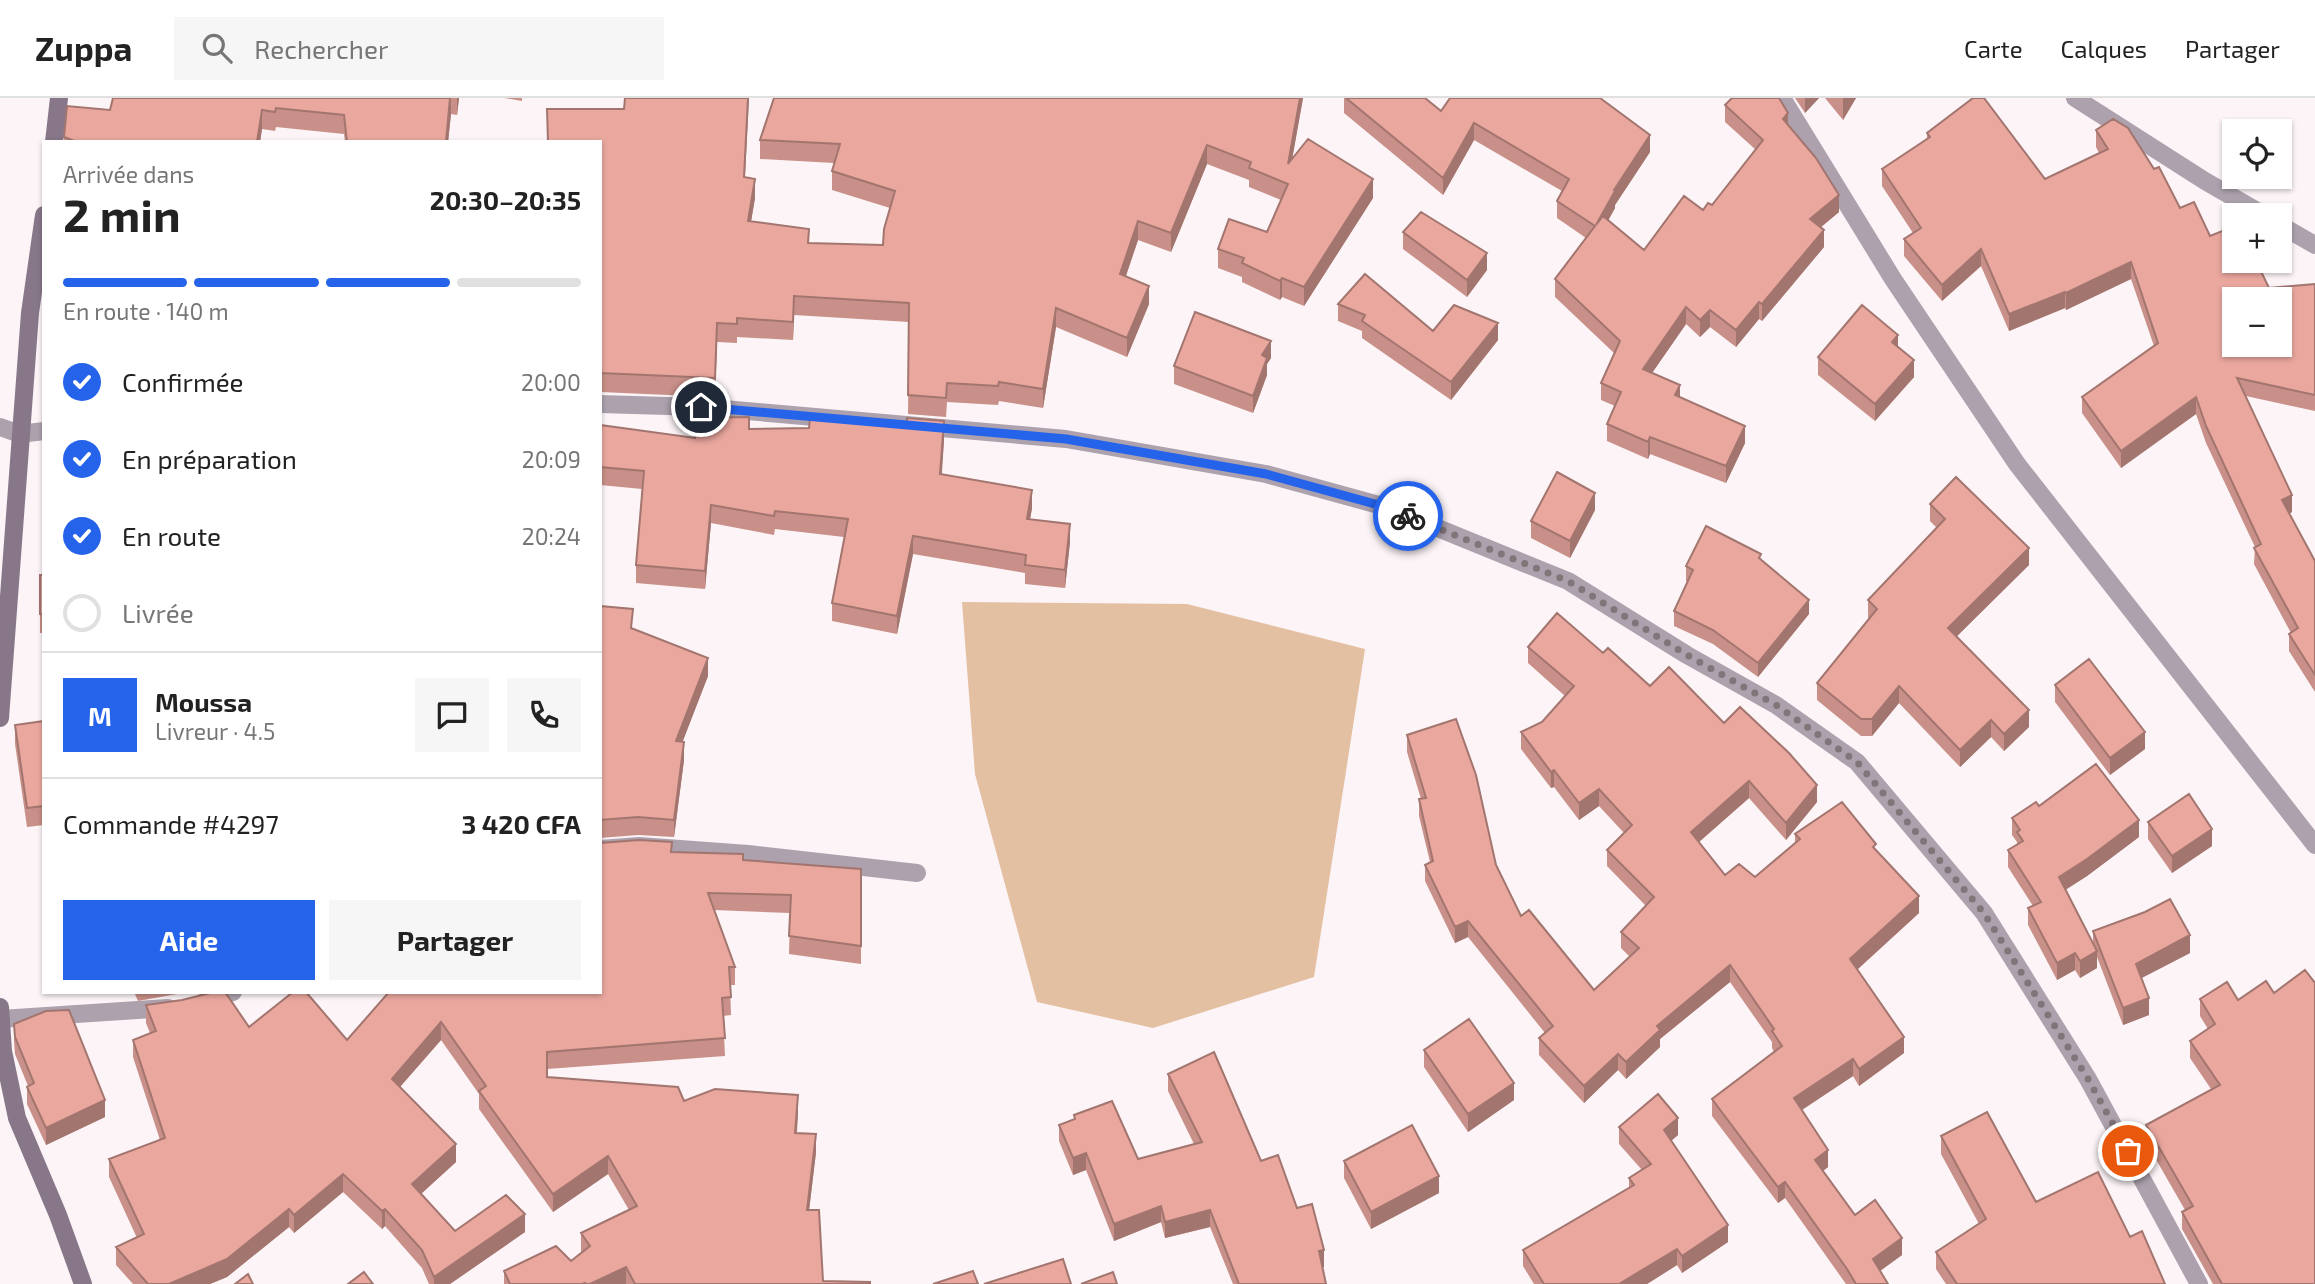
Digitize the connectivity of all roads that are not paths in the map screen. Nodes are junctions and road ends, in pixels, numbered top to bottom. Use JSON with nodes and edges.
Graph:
{"nodes":[{"id":1,"x":59,"y":98,"type":"edge"},
{"id":2,"x":1782,"y":98,"type":"edge"},
{"id":3,"x":2075,"y":98,"type":"edge"},
{"id":4,"x":54,"y":140,"type":"edge"},
{"id":5,"x":2243,"y":203,"type":"edge"},
{"id":6,"x":42,"y":229,"type":"edge"},
{"id":7,"x":2292,"y":232,"type":"edge"},
{"id":8,"x":2315,"y":245,"type":"edge"},
{"id":9,"x":602,"y":404,"type":"edge"},
{"id":10,"x":0,"y":427,"type":"edge"},
{"id":11,"x":42,"y":431,"type":"edge"},
{"id":12,"x":20,"y":434,"type":"junction"},
{"id":13,"x":0,"y":718,"type":"edge"},
{"id":14,"x":2315,"y":845,"type":"edge"},
{"id":15,"x":602,"y":849,"type":"edge"},
{"id":16,"x":917,"y":873,"type":"dead end"},
{"id":17,"x":228,"y":994,"type":"edge"},
{"id":18,"x":0,"y":1015,"type":"edge"},
{"id":19,"x":83,"y":1284,"type":"edge"},
{"id":20,"x":2199,"y":1284,"type":"edge"}],
"edges":[{"from":1,"to":4,"type":"street"},
{"from":2,"to":14,"type":"street"},
{"from":3,"to":5,"type":"street"},
{"from":6,"to":12,"type":"street"},
{"from":7,"to":8,"type":"street"},
{"from":9,"to":20,"type":"street"},
{"from":10,"to":12,"type":"street"},
{"from":11,"to":12,"type":"street"},
{"from":12,"to":13,"type":"street"},
{"from":15,"to":16,"type":"street"},
{"from":17,"to":18,"type":"street"},
{"from":18,"to":19,"type":"street"}]}
